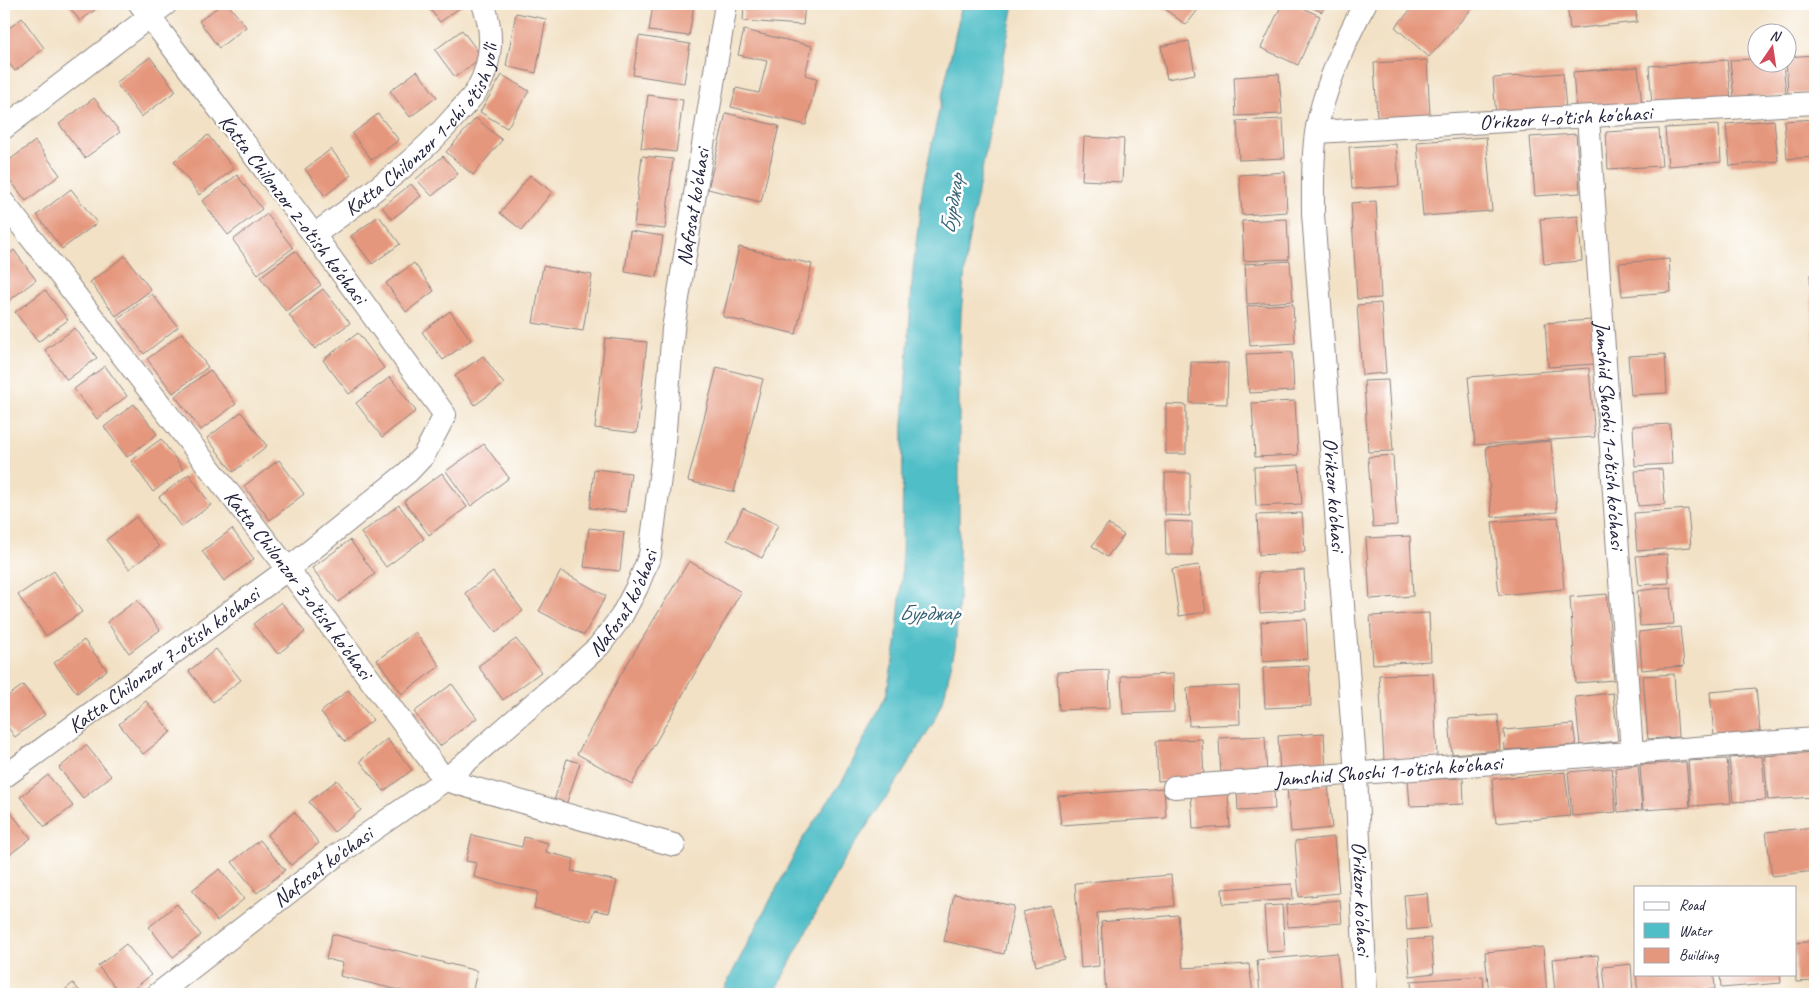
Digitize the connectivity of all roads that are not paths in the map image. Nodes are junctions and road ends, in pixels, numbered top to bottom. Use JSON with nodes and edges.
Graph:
{"nodes":[{"id":1,"x":483,"y":4,"type":"edge"},
{"id":2,"x":726,"y":4,"type":"edge"},
{"id":3,"x":1365,"y":4,"type":"edge"},
{"id":4,"x":152,"y":8,"type":"edge"},
{"id":5,"x":1815,"y":103,"type":"edge"},
{"id":6,"x":1588,"y":117,"type":"junction"},
{"id":7,"x":4,"y":128,"type":"edge"},
{"id":8,"x":1316,"y":132,"type":"junction"},
{"id":9,"x":4,"y":203,"type":"edge"},
{"id":10,"x":314,"y":235,"type":"junction"},
{"id":11,"x":445,"y":415,"type":"joint"},
{"id":12,"x":288,"y":569,"type":"junction"},
{"id":13,"x":1815,"y":739,"type":"edge"},
{"id":14,"x":1632,"y":753,"type":"junction"},
{"id":15,"x":6,"y":769,"type":"edge"},
{"id":16,"x":1356,"y":774,"type":"junction"},
{"id":17,"x":445,"y":780,"type":"junction"},
{"id":18,"x":1174,"y":787,"type":"dead end"},
{"id":19,"x":674,"y":845,"type":"dead end"},
{"id":20,"x":158,"y":994,"type":"edge"},
{"id":21,"x":1366,"y":994,"type":"edge"}],
"edges":[{"from":1,"to":10,"type":"street","name":"Katta Chilonzor 1-chi o'tish yo'li"},
{"from":2,"to":17,"type":"street","name":"Nafosat ko'chasi"},
{"from":3,"to":8,"type":"street","name":"O'rikzor ko'chasi"},
{"from":4,"to":7,"type":"street"},
{"from":4,"to":10,"type":"street","name":"Katta Chilonzor 2-o'tish ko'chasi"},
{"from":5,"to":6,"type":"street","name":"O'rikzor 4-o'tish ko'chasi"},
{"from":6,"to":8,"type":"street","name":"O'rikzor 4-o'tish ko'chasi"},
{"from":6,"to":14,"type":"street","name":"Jamshid Shoshi 1-o'tish ko'chasi"},
{"from":8,"to":16,"type":"street","name":"O'rikzor ko'chasi"},
{"from":9,"to":12,"type":"street","name":"Katta Chilonzor 3-o'tish ko'chasi"},
{"from":10,"to":11,"type":"street","name":"Katta Chilonzor 2-o'tish ko'chasi"},
{"from":11,"to":12,"type":"street","name":"Katta Chilonzor 7-o'tish ko'chasi"},
{"from":12,"to":15,"type":"street","name":"Katta Chilonzor 7-o'tish ko'chasi"},
{"from":12,"to":17,"type":"street","name":"Katta Chilonzor 3-o'tish ko'chasi"},
{"from":13,"to":14,"type":"street","name":"Jamshid Shoshi 1-o'tish ko'chasi"},
{"from":14,"to":16,"type":"street","name":"Jamshid Shoshi 1-o'tish ko'chasi"},
{"from":16,"to":18,"type":"street","name":"Jamshid Shoshi 1-o'tish ko'chasi"},
{"from":16,"to":21,"type":"street","name":"O'rikzor ko'chasi"},
{"from":17,"to":19,"type":"street"},
{"from":17,"to":20,"type":"street","name":"Nafosat ko'chasi"}]}
